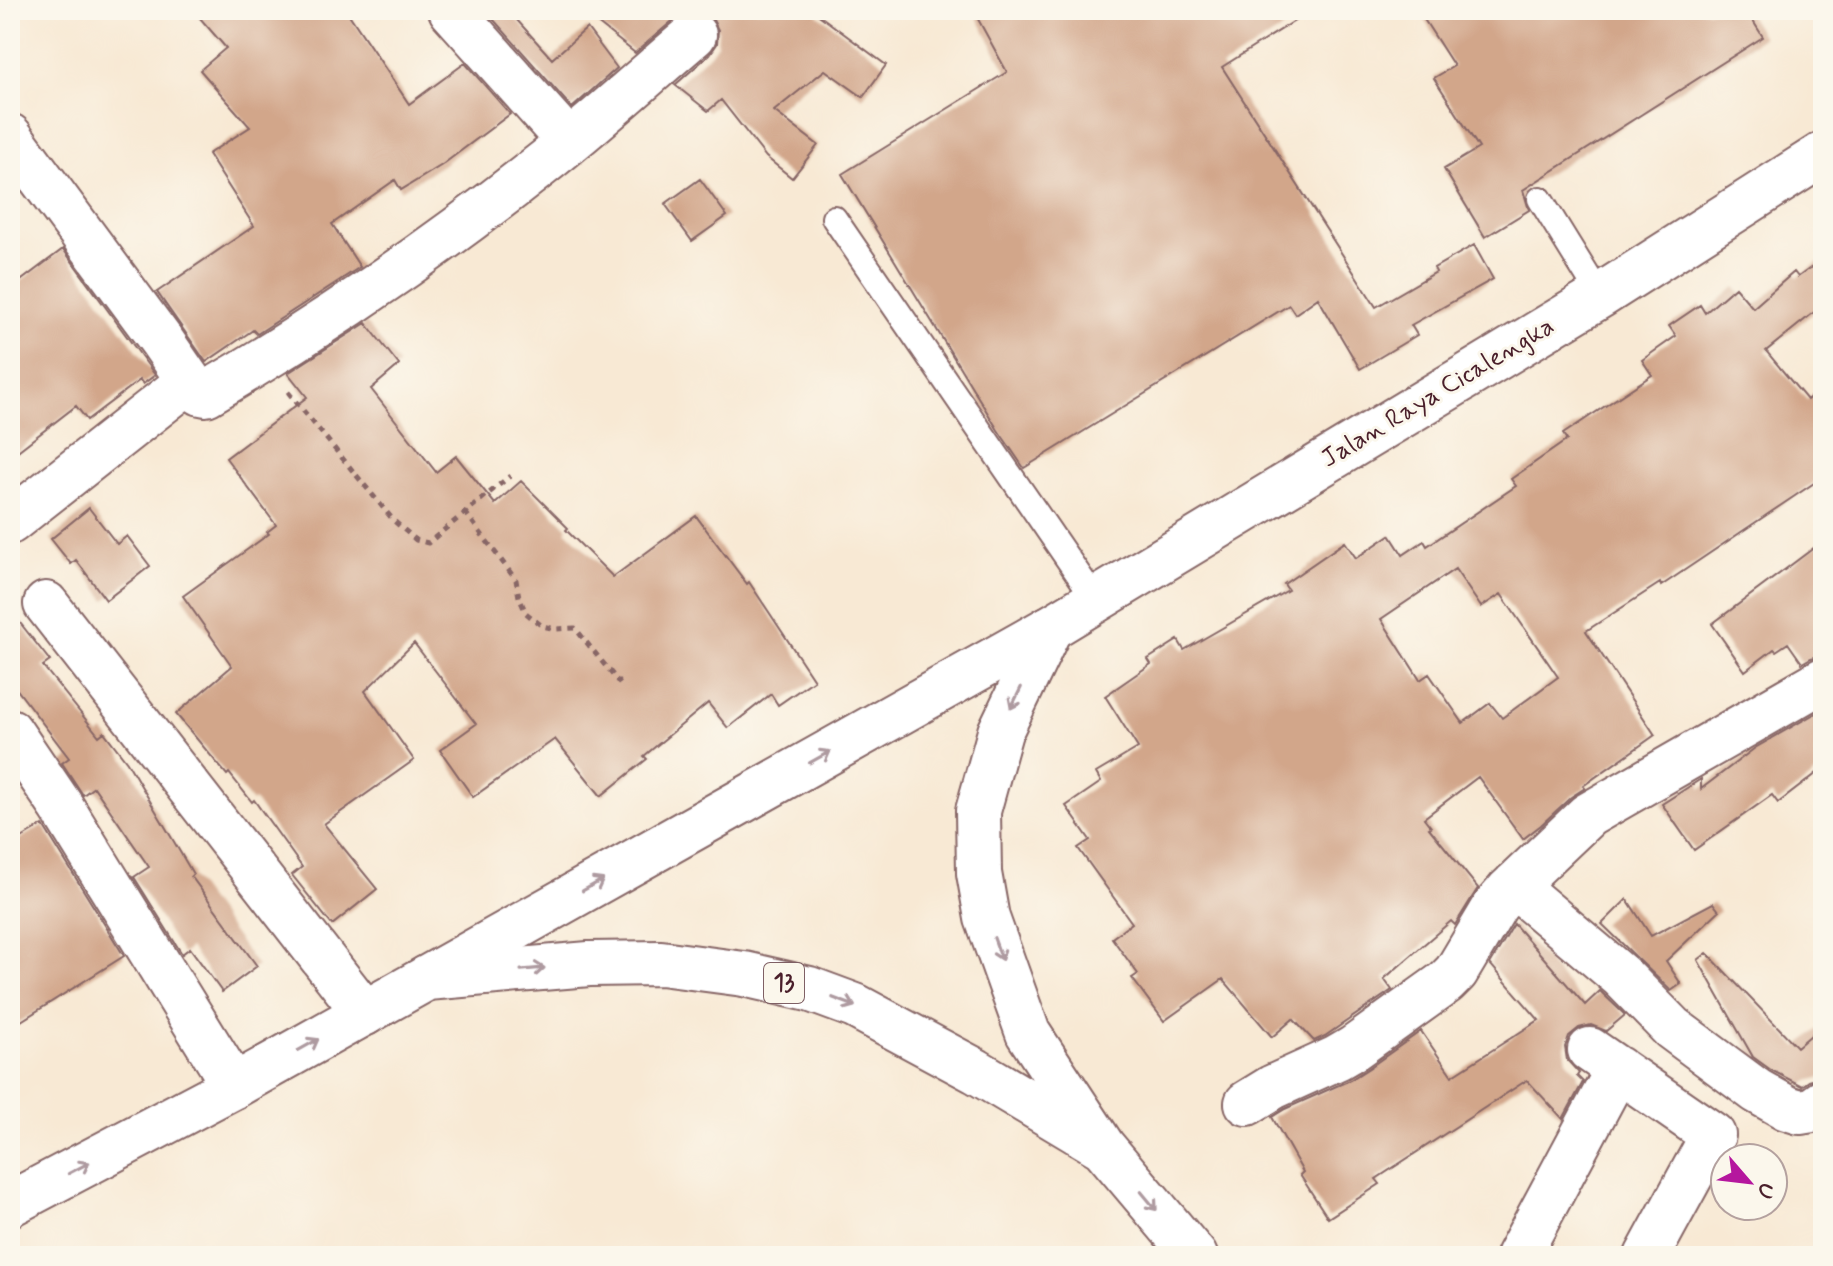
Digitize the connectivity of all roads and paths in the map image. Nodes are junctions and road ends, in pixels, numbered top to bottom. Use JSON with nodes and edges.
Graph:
{"nodes":[{"id":1,"x":451,"y":10,"type":"edge"},
{"id":2,"x":694,"y":35,"type":"dead end"},
{"id":3,"x":10,"y":136,"type":"edge"},
{"id":4,"x":569,"y":142,"type":"junction"},
{"id":5,"x":1823,"y":154,"type":"edge"},
{"id":6,"x":1540,"y":199,"type":"dead end"},
{"id":7,"x":834,"y":218,"type":"dead end"},
{"id":8,"x":1600,"y":296,"type":"junction"},
{"id":9,"x":262,"y":360,"type":"junction"},
{"id":10,"x":189,"y":381,"type":"junction"},
{"id":11,"x":510,"y":476,"type":"dead end"},
{"id":12,"x":465,"y":512,"type":"junction"},
{"id":13,"x":10,"y":522,"type":"edge"},
{"id":14,"x":1096,"y":600,"type":"junction"},
{"id":15,"x":46,"y":604,"type":"dead end"},
{"id":16,"x":1050,"y":628,"type":"junction"},
{"id":17,"x":1823,"y":680,"type":"edge"},
{"id":18,"x":620,"y":684,"type":"dead end"},
{"id":19,"x":10,"y":731,"type":"edge"},
{"id":20,"x":1515,"y":884,"type":"junction"},
{"id":21,"x":427,"y":978,"type":"junction"},
{"id":22,"x":365,"y":1013,"type":"junction"},
{"id":23,"x":234,"y":1086,"type":"junction"},
{"id":24,"x":1823,"y":1102,"type":"edge"},
{"id":25,"x":1247,"y":1103,"type":"dead end"},
{"id":26,"x":1103,"y":1147,"type":"junction"},
{"id":27,"x":10,"y":1204,"type":"edge"},
{"id":28,"x":1195,"y":1256,"type":"edge"},
{"id":29,"x":1518,"y":1256,"type":"edge"},
{"id":30,"x":1647,"y":1256,"type":"edge"}],
"edges":[{"from":1,"to":4,"type":"main road"},
{"from":2,"to":4,"type":"main road"},
{"from":3,"to":10,"type":"main road"},
{"from":4,"to":9,"type":"main road"},
{"from":5,"to":8,"type":"main road","name":"Jalan Raya Cicalengka"},
{"from":6,"to":8,"type":"lane"},
{"from":7,"to":14,"type":"lane"},
{"from":8,"to":14,"type":"main road","name":"Jalan Raya Cicalengka"},
{"from":9,"to":10,"type":"main road"},
{"from":9,"to":12,"type":"path"},
{"from":10,"to":13,"type":"main road"},
{"from":11,"to":12,"type":"path"},
{"from":12,"to":18,"type":"path"},
{"from":14,"to":16,"type":"main road","name":"Jalan Raya Cicalengka"},
{"from":15,"to":22,"type":"main road"},
{"from":21,"to":16,"type":"main road","name":"Jalan Raya Cicalengka","one_way":true},
{"from":16,"to":26,"type":"main road","one_way":true},
{"from":17,"to":20,"type":"main road"},
{"from":19,"to":23,"type":"main road"},
{"from":20,"to":24,"type":"main road"},
{"from":20,"to":25,"type":"main road"},
{"from":21,"to":22,"type":"main road","number":"13"},
{"from":21,"to":26,"type":"main road","number":"13","one_way":true},
{"from":23,"to":22,"type":"main road","number":"13","one_way":true},
{"from":27,"to":23,"type":"main road","number":"13","one_way":true},
{"from":26,"to":28,"type":"main road","number":"13","one_way":true},
{"from":29,"to":30,"type":"main road"}]}
